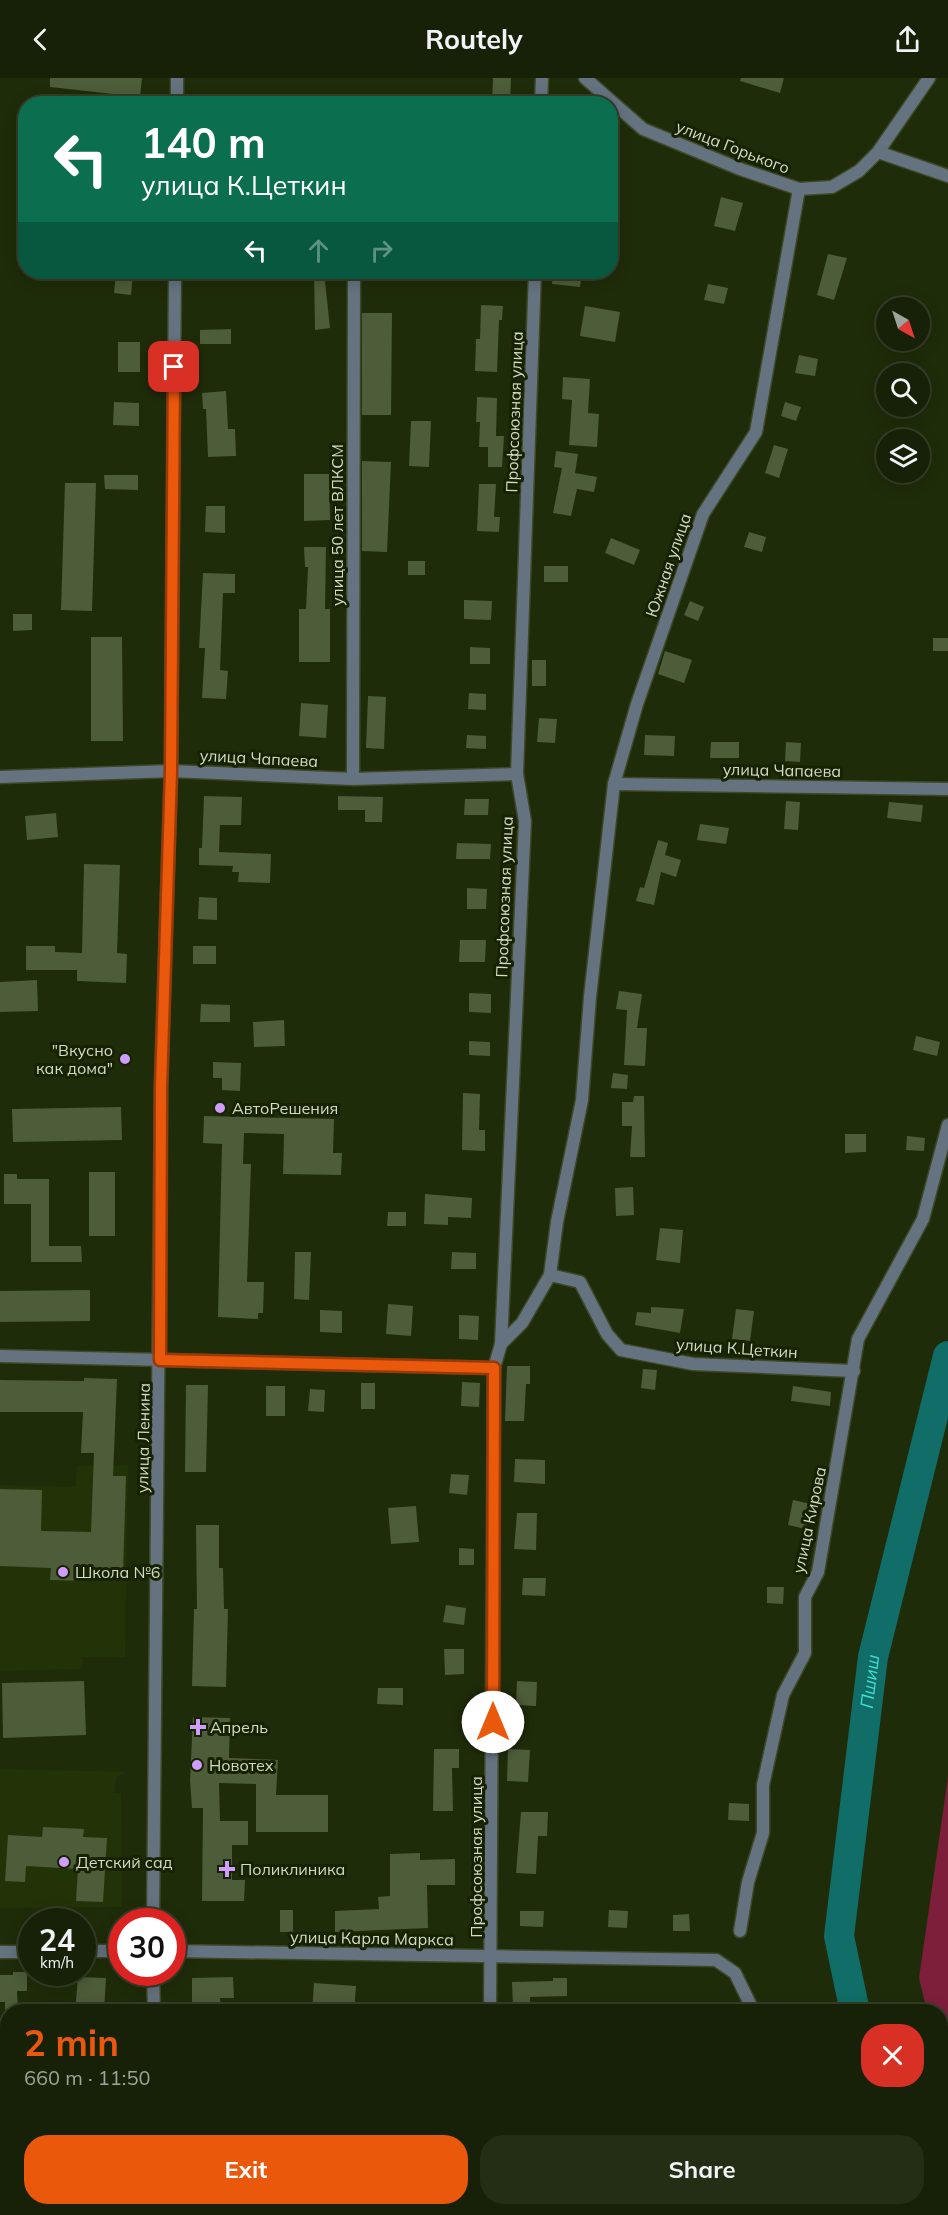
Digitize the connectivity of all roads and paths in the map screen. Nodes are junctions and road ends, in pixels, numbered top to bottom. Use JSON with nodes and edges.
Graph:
{"nodes":[{"id":1,"x":177,"y":78,"type":"edge"},
{"id":2,"x":542,"y":78,"type":"edge"},
{"id":3,"x":585,"y":78,"type":"edge"},
{"id":4,"x":929,"y":78,"type":"edge"},
{"id":5,"x":177,"y":96,"type":"edge"},
{"id":6,"x":541,"y":96,"type":"edge"},
{"id":7,"x":605,"y":96,"type":"edge"},
{"id":8,"x":618,"y":107,"type":"edge"},
{"id":9,"x":878,"y":152,"type":"junction"},
{"id":10,"x":948,"y":176,"type":"edge"},
{"id":11,"x":799,"y":189,"type":"junction"},
{"id":12,"x":175,"y":279,"type":"edge"},
{"id":13,"x":354,"y":279,"type":"edge"},
{"id":14,"x":535,"y":279,"type":"edge"},
{"id":15,"x":171,"y":771,"type":"junction"},
{"id":16,"x":518,"y":774,"type":"junction"},
{"id":17,"x":0,"y":777,"type":"edge"},
{"id":18,"x":353,"y":779,"type":"junction"},
{"id":19,"x":614,"y":784,"type":"junction"},
{"id":20,"x":948,"y":789,"type":"edge"},
{"id":21,"x":948,"y":1125,"type":"edge"},
{"id":22,"x":550,"y":1275,"type":"junction"},
{"id":23,"x":501,"y":1344,"type":"junction"},
{"id":24,"x":0,"y":1356,"type":"edge"},
{"id":25,"x":160,"y":1360,"type":"junction"},
{"id":26,"x":494,"y":1368,"type":"junction"},
{"id":27,"x":854,"y":1371,"type":"junction"},
{"id":28,"x":153,"y":1908,"type":"edge"},
{"id":29,"x":740,"y":1930,"type":"dead end"},
{"id":30,"x":186,"y":1951,"type":"edge"},
{"id":31,"x":0,"y":1952,"type":"edge"},
{"id":32,"x":18,"y":1952,"type":"edge"},
{"id":33,"x":492,"y":1957,"type":"junction"},
{"id":34,"x":153,"y":1986,"type":"edge"},
{"id":35,"x":154,"y":2004,"type":"edge"},
{"id":36,"x":490,"y":2004,"type":"edge"},
{"id":37,"x":750,"y":2004,"type":"edge"}],
"edges":[{"from":1,"to":5,"type":"street"},
{"from":2,"to":6,"type":"street"},
{"from":3,"to":7,"type":"street","name":"улица Горького"},
{"from":4,"to":9,"type":"street"},
{"from":8,"to":11,"type":"street","name":"улица Горького"},
{"from":9,"to":10,"type":"street"},
{"from":9,"to":11,"type":"street","name":"улица Горького"},
{"from":11,"to":19,"type":"street","name":"Южная улица"},
{"from":12,"to":15,"type":"street","name":"улица Ленина"},
{"from":13,"to":18,"type":"street","name":"улица 50 лет ВЛКСМ"},
{"from":14,"to":16,"type":"street","name":"Профсоюзная улица"},
{"from":15,"to":17,"type":"street","name":"улица Чапаева"},
{"from":15,"to":18,"type":"street","name":"улица Чапаева"},
{"from":15,"to":25,"type":"street","name":"улица Ленина"},
{"from":16,"to":18,"type":"street","name":"улица Чапаева"},
{"from":16,"to":23,"type":"street","name":"Профсоюзная улица"},
{"from":19,"to":20,"type":"street","name":"улица Чапаева"},
{"from":19,"to":22,"type":"street","name":"Профсоюзная улица"},
{"from":21,"to":27,"type":"street","name":"улица Кирова"},
{"from":22,"to":23,"type":"street","name":"Профсоюзная улица"},
{"from":22,"to":27,"type":"street","name":"улица К.Цеткин"},
{"from":23,"to":26,"type":"street","name":"Профсоюзная улица"},
{"from":24,"to":25,"type":"street"},
{"from":25,"to":26,"type":"street"},
{"from":25,"to":28,"type":"street","name":"улица Ленина"},
{"from":26,"to":33,"type":"street","name":"Профсоюзная улица"},
{"from":27,"to":29,"type":"street","name":"улица Кирова"},
{"from":30,"to":33,"type":"street","name":"улица Карла Маркса"},
{"from":31,"to":32,"type":"street"},
{"from":33,"to":36,"type":"street","name":"Профсоюзная улица"},
{"from":33,"to":37,"type":"street","name":"улица Карла Маркса"},
{"from":34,"to":35,"type":"street"}]}
